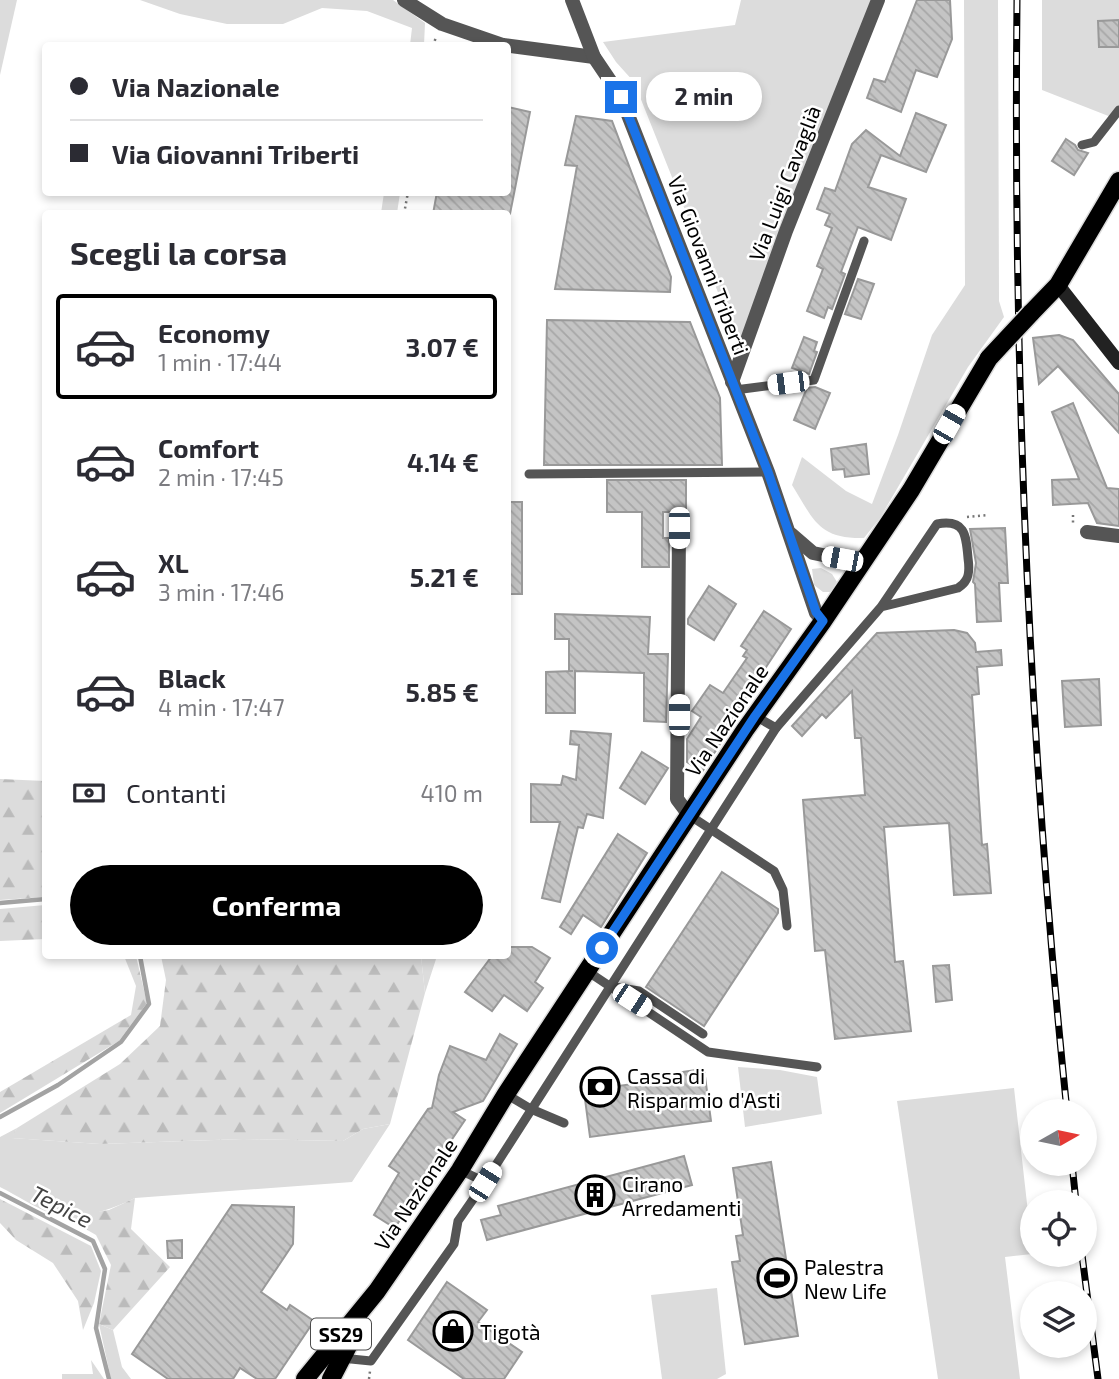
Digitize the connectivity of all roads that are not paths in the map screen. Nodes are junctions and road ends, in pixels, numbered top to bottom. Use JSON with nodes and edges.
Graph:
{"nodes":[{"id":1,"x":404,"y":0,"type":"edge"},
{"id":2,"x":572,"y":0,"type":"edge"},
{"id":3,"x":878,"y":0,"type":"edge"},
{"id":4,"x":494,"y":42,"type":"edge"},
{"id":5,"x":511,"y":46,"type":"edge"},
{"id":6,"x":594,"y":57,"type":"junction"},
{"id":7,"x":1119,"y":110,"type":"edge"},
{"id":8,"x":1082,"y":145,"type":"dead end"},
{"id":9,"x":1119,"y":181,"type":"edge"},
{"id":10,"x":864,"y":241,"type":"dead end"},
{"id":11,"x":1058,"y":285,"type":"junction"},
{"id":12,"x":1119,"y":363,"type":"edge"},
{"id":13,"x":734,"y":386,"type":"junction"},
{"id":14,"x":768,"y":472,"type":"junction"},
{"id":15,"x":529,"y":474,"type":"dead end"},
{"id":16,"x":679,"y":528,"type":"dead end"},
{"id":17,"x":1087,"y":532,"type":"dead end"},
{"id":18,"x":790,"y":533,"type":"junction"},
{"id":19,"x":1119,"y":536,"type":"edge"},
{"id":20,"x":865,"y":558,"type":"junction"},
{"id":21,"x":881,"y":607,"type":"junction"},
{"id":22,"x":823,"y":621,"type":"junction"},
{"id":23,"x":755,"y":716,"type":"junction"},
{"id":24,"x":776,"y":728,"type":"junction"},
{"id":25,"x":689,"y":815,"type":"junction"},
{"id":26,"x":710,"y":829,"type":"junction"},
{"id":27,"x":787,"y":926,"type":"dead end"},
{"id":28,"x":587,"y":971,"type":"junction"},
{"id":29,"x":609,"y":986,"type":"junction"},
{"id":30,"x":703,"y":1034,"type":"dead end"},
{"id":31,"x":817,"y":1067,"type":"dead end"},
{"id":32,"x":506,"y":1094,"type":"junction"},
{"id":33,"x":531,"y":1109,"type":"junction"},
{"id":34,"x":564,"y":1123,"type":"dead end"},
{"id":35,"x":460,"y":1170,"type":"junction"},
{"id":36,"x":485,"y":1182,"type":"junction"},
{"id":37,"x":377,"y":1291,"type":"junction"},
{"id":38,"x":341,"y":1358,"type":"junction"},
{"id":39,"x":305,"y":1379,"type":"edge"},
{"id":40,"x":331,"y":1379,"type":"edge"}],
"edges":[{"from":1,"to":4,"type":"street"},
{"from":2,"to":6,"type":"street","name":"Via Giovanni Triberti"},
{"from":3,"to":13,"type":"street","name":"Via Luigi Cavaglià"},
{"from":5,"to":6,"type":"street"},
{"from":6,"to":13,"type":"street","name":"Via Giovanni Triberti"},
{"from":7,"to":8,"type":"lane"},
{"from":9,"to":11,"type":"main road","name":"Via Nazionale","number":"SS29"},
{"from":10,"to":13,"type":"lane"},
{"from":11,"to":12,"type":"street"},
{"from":11,"to":20,"type":"main road","name":"Via Nazionale","number":"SS29","bridge":true},
{"from":13,"to":14,"type":"street","name":"Via Giovanni Triberti"},
{"from":14,"to":15,"type":"lane"},
{"from":14,"to":18,"type":"street","name":"Via Giovanni Triberti"},
{"from":16,"to":25,"type":"street"},
{"from":17,"to":19,"type":"street"},
{"from":18,"to":20,"type":"street"},
{"from":18,"to":22,"type":"street","name":"Via Giovanni Triberti"},
{"from":20,"to":22,"type":"main road","name":"Via Nazionale","number":"SS29"},
{"from":21,"to":21,"type":"lane"},
{"from":21,"to":24,"type":"lane"},
{"from":22,"to":23,"type":"main road","name":"Via Nazionale","number":"SS29"},
{"from":23,"to":24,"type":"lane"},
{"from":23,"to":25,"type":"main road","name":"Via Nazionale","number":"SS29"},
{"from":24,"to":26,"type":"lane"},
{"from":25,"to":26,"type":"lane"},
{"from":25,"to":28,"type":"main road","name":"Via Nazionale","number":"SS29"},
{"from":26,"to":27,"type":"lane"},
{"from":26,"to":29,"type":"lane"},
{"from":28,"to":29,"type":"lane"},
{"from":28,"to":32,"type":"main road","name":"Via Nazionale","number":"SS29"},
{"from":29,"to":30,"type":"lane"},
{"from":29,"to":31,"type":"lane"},
{"from":29,"to":33,"type":"lane"},
{"from":32,"to":33,"type":"lane"},
{"from":32,"to":35,"type":"main road","name":"Via Nazionale","number":"SS29"},
{"from":33,"to":34,"type":"lane"},
{"from":33,"to":36,"type":"lane"},
{"from":35,"to":36,"type":"lane"},
{"from":35,"to":37,"type":"main road","name":"Via Nazionale","number":"SS29"},
{"from":36,"to":38,"type":"lane"},
{"from":37,"to":38,"type":"main road","name":"Via Nazionale","number":"SS29"},
{"from":37,"to":39,"type":"main road","name":"Via Nazionale","number":"SS29"},
{"from":38,"to":40,"type":"main road","name":"Via Nazionale","number":"SS29"}]}
